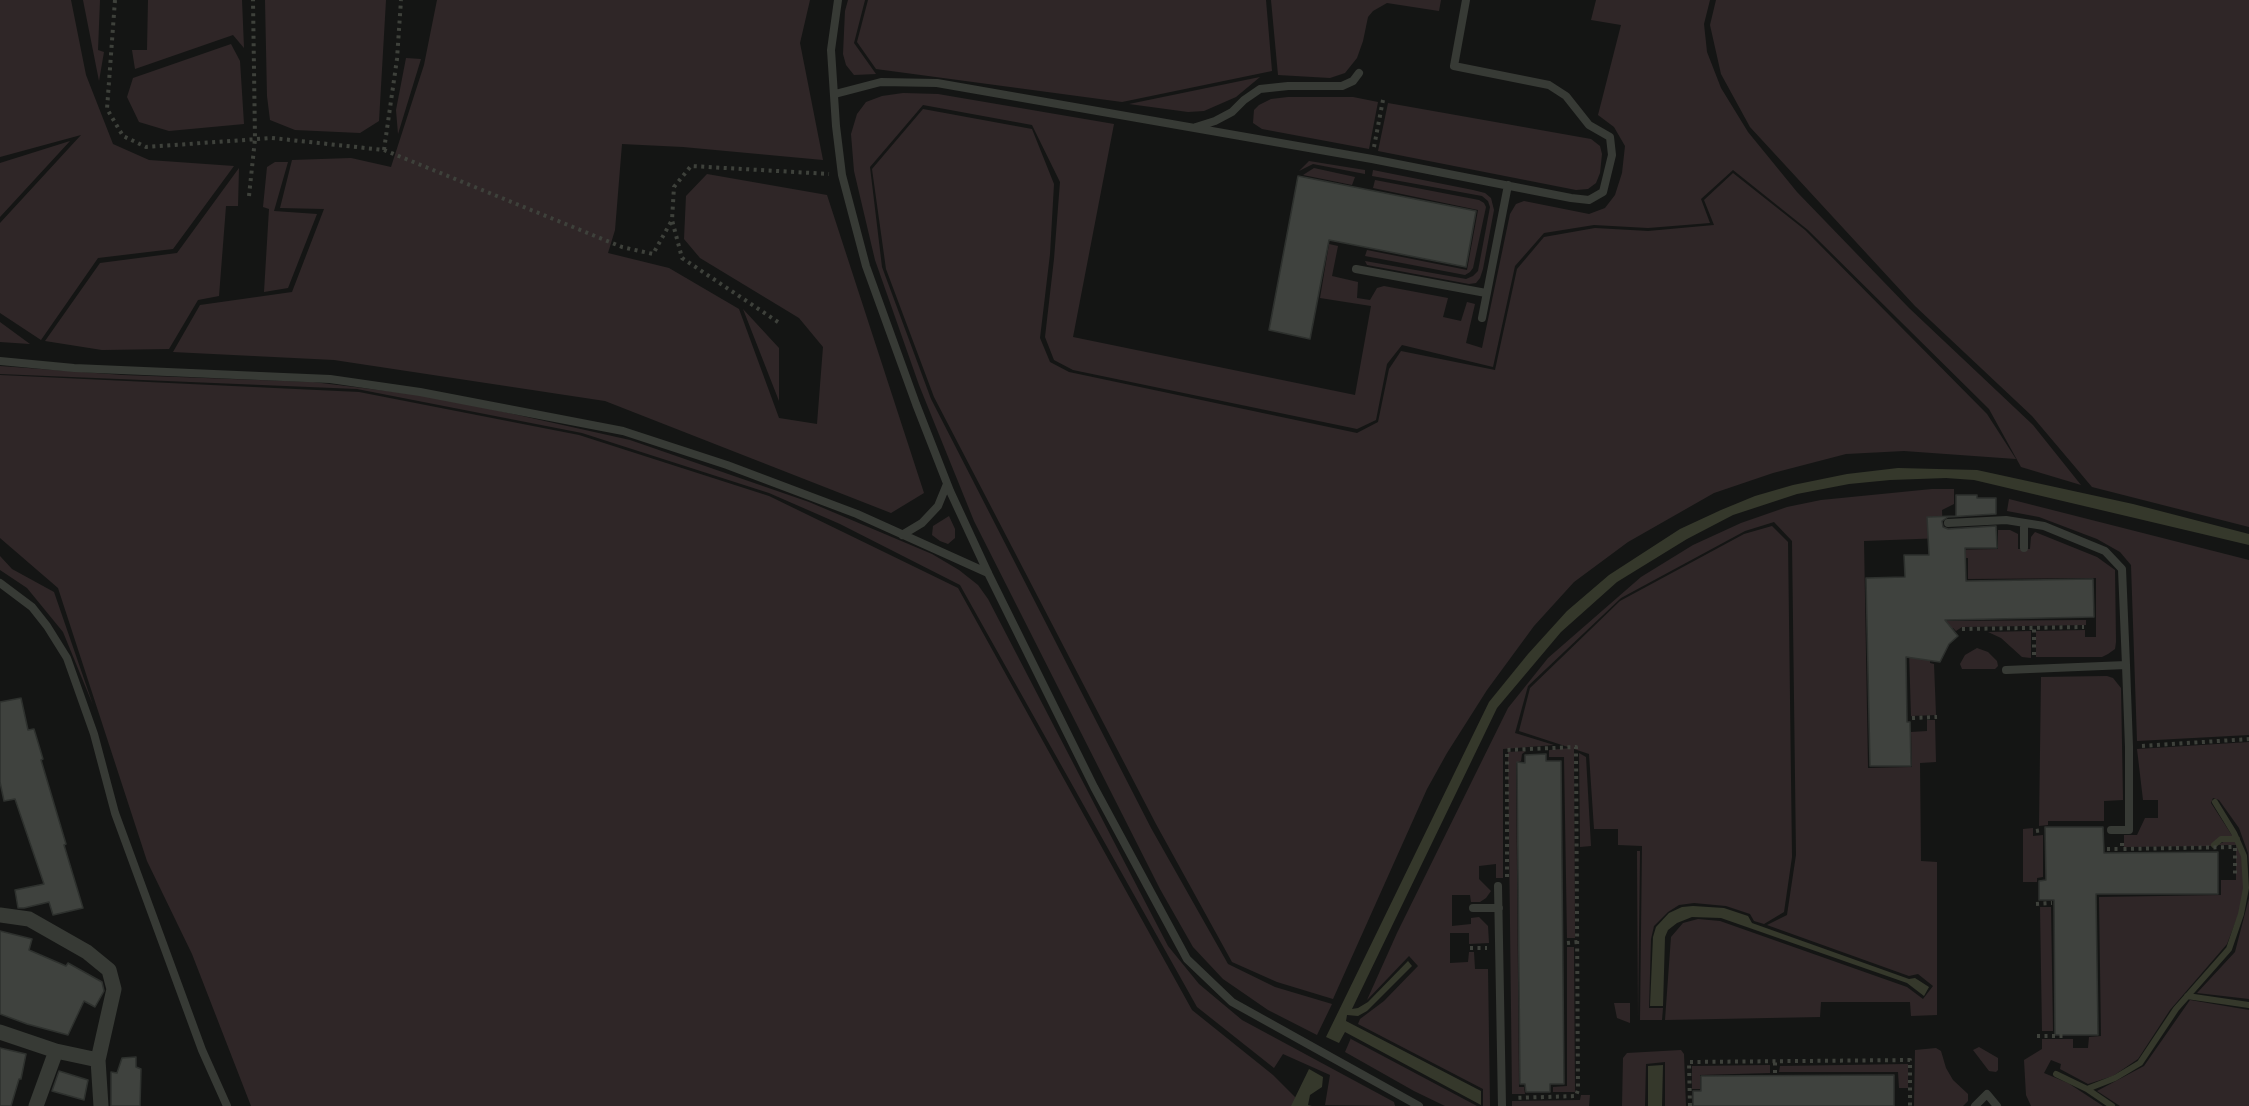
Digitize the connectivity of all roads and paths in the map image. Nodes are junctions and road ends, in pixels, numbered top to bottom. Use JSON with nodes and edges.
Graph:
{"nodes":[{"id":1,"x":116,"y":0,"type":"edge"},
{"id":2,"x":253,"y":0,"type":"edge"},
{"id":3,"x":400,"y":0,"type":"edge"},
{"id":4,"x":838,"y":0,"type":"edge"},
{"id":5,"x":1466,"y":0,"type":"edge"},
{"id":6,"x":1359,"y":73,"type":"dead end"},
{"id":7,"x":835,"y":94,"type":"junction"},
{"id":8,"x":1383,"y":100,"type":"dead end"},
{"id":9,"x":1195,"y":127,"type":"junction"},
{"id":10,"x":255,"y":140,"type":"junction"},
{"id":11,"x":384,"y":150,"type":"junction"},
{"id":12,"x":1373,"y":150,"type":"dead end"},
{"id":13,"x":842,"y":175,"type":"junction"},
{"id":14,"x":1508,"y":185,"type":"junction"},
{"id":15,"x":249,"y":196,"type":"dead end"},
{"id":16,"x":672,"y":220,"type":"junction"},
{"id":17,"x":1356,"y":269,"type":"dead end"},
{"id":18,"x":1486,"y":293,"type":"junction"},
{"id":19,"x":1482,"y":318,"type":"dead end"},
{"id":20,"x":778,"y":322,"type":"dead end"},
{"id":21,"x":0,"y":361,"type":"edge"},
{"id":22,"x":947,"y":484,"type":"junction"},
{"id":23,"x":1948,"y":523,"type":"dead end"},
{"id":24,"x":2024,"y":523,"type":"junction"},
{"id":25,"x":902,"y":535,"type":"junction"},
{"id":26,"x":2024,"y":548,"type":"dead end"},
{"id":27,"x":988,"y":573,"type":"junction"},
{"id":28,"x":0,"y":583,"type":"edge"},
{"id":29,"x":2084,"y":627,"type":"dead end"},
{"id":30,"x":2034,"y":628,"type":"junction"},
{"id":31,"x":1962,"y":629,"type":"dead end"},
{"id":32,"x":2034,"y":655,"type":"dead end"},
{"id":33,"x":2126,"y":665,"type":"junction"},
{"id":34,"x":2006,"y":670,"type":"dead end"},
{"id":35,"x":1937,"y":717,"type":"dead end"},
{"id":36,"x":1912,"y":718,"type":"dead end"},
{"id":37,"x":2249,"y":739,"type":"edge"},
{"id":38,"x":2129,"y":747,"type":"junction"},
{"id":39,"x":2042,"y":830,"type":"dead end"},
{"id":40,"x":2111,"y":830,"type":"dead end"},
{"id":41,"x":2122,"y":830,"type":"junction"},
{"id":42,"x":2036,"y":831,"type":"dead end"},
{"id":43,"x":2107,"y":849,"type":"dead end"},
{"id":44,"x":2121,"y":849,"type":"junction"},
{"id":45,"x":2235,"y":877,"type":"dead end"},
{"id":46,"x":1503,"y":887,"type":"joint"},
{"id":47,"x":2052,"y":903,"type":"dead end"},
{"id":48,"x":2036,"y":904,"type":"dead end"},
{"id":49,"x":1473,"y":908,"type":"dead end"},
{"id":50,"x":1499,"y":908,"type":"junction"},
{"id":51,"x":0,"y":915,"type":"edge"},
{"id":52,"x":1578,"y":942,"type":"junction"},
{"id":53,"x":1567,"y":943,"type":"dead end"},
{"id":54,"x":0,"y":1032,"type":"edge"},
{"id":55,"x":2037,"y":1036,"type":"dead end"},
{"id":56,"x":2063,"y":1036,"type":"dead end"},
{"id":57,"x":56,"y":1051,"type":"junction"},
{"id":58,"x":98,"y":1060,"type":"junction"},
{"id":59,"x":1775,"y":1061,"type":"junction"},
{"id":60,"x":1775,"y":1073,"type":"dead end"},
{"id":61,"x":1502,"y":1102,"type":"edge"},
{"id":62,"x":1408,"y":1104,"type":"edge"},
{"id":63,"x":36,"y":1106,"type":"edge"},
{"id":64,"x":101,"y":1106,"type":"edge"},
{"id":65,"x":227,"y":1106,"type":"edge"},
{"id":66,"x":1419,"y":1106,"type":"edge"},
{"id":67,"x":1690,"y":1106,"type":"edge"},
{"id":68,"x":1910,"y":1106,"type":"edge"},
{"id":69,"x":1975,"y":1106,"type":"edge"},
{"id":70,"x":1997,"y":1106,"type":"edge"}],
"edges":[{"from":1,"to":10,"type":"path"},
{"from":2,"to":10,"type":"path"},
{"from":3,"to":11,"type":"path"},
{"from":4,"to":7,"type":"lane"},
{"from":5,"to":14,"type":"lane"},
{"from":6,"to":9,"type":"lane"},
{"from":7,"to":9,"type":"lane"},
{"from":7,"to":13,"type":"lane"},
{"from":8,"to":12,"type":"path"},
{"from":9,"to":14,"type":"lane"},
{"from":10,"to":11,"type":"path"},
{"from":10,"to":15,"type":"path"},
{"from":11,"to":16,"type":"path"},
{"from":13,"to":16,"type":"path"},
{"from":13,"to":22,"type":"lane"},
{"from":14,"to":18,"type":"lane"},
{"from":16,"to":20,"type":"path"},
{"from":17,"to":18,"type":"lane"},
{"from":18,"to":19,"type":"lane"},
{"from":21,"to":25,"type":"lane"},
{"from":22,"to":25,"type":"lane"},
{"from":22,"to":27,"type":"lane"},
{"from":23,"to":24,"type":"lane"},
{"from":24,"to":26,"type":"lane"},
{"from":24,"to":33,"type":"lane"},
{"from":25,"to":27,"type":"lane"},
{"from":27,"to":62,"type":"lane"},
{"from":28,"to":65,"type":"lane"},
{"from":29,"to":30,"type":"path"},
{"from":30,"to":31,"type":"path"},
{"from":30,"to":32,"type":"path"},
{"from":33,"to":34,"type":"lane"},
{"from":33,"to":38,"type":"lane"},
{"from":35,"to":36,"type":"path"},
{"from":37,"to":38,"type":"path"},
{"from":38,"to":41,"type":"lane"},
{"from":39,"to":42,"type":"path"},
{"from":40,"to":41,"type":"lane"},
{"from":41,"to":44,"type":"path"},
{"from":43,"to":44,"type":"path"},
{"from":44,"to":45,"type":"path"},
{"from":46,"to":50,"type":"lane"},
{"from":46,"to":52,"type":"path"},
{"from":47,"to":48,"type":"path"},
{"from":49,"to":50,"type":"lane"},
{"from":50,"to":61,"type":"lane"},
{"from":51,"to":58,"type":"street"},
{"from":52,"to":53,"type":"path"},
{"from":52,"to":61,"type":"path"},
{"from":54,"to":57,"type":"street"},
{"from":55,"to":56,"type":"path"},
{"from":57,"to":58,"type":"street"},
{"from":57,"to":63,"type":"street"},
{"from":58,"to":64,"type":"street"},
{"from":59,"to":60,"type":"path"},
{"from":59,"to":67,"type":"path"},
{"from":59,"to":68,"type":"path"},
{"from":62,"to":66,"type":"lane"},
{"from":69,"to":70,"type":"lane"}]}
